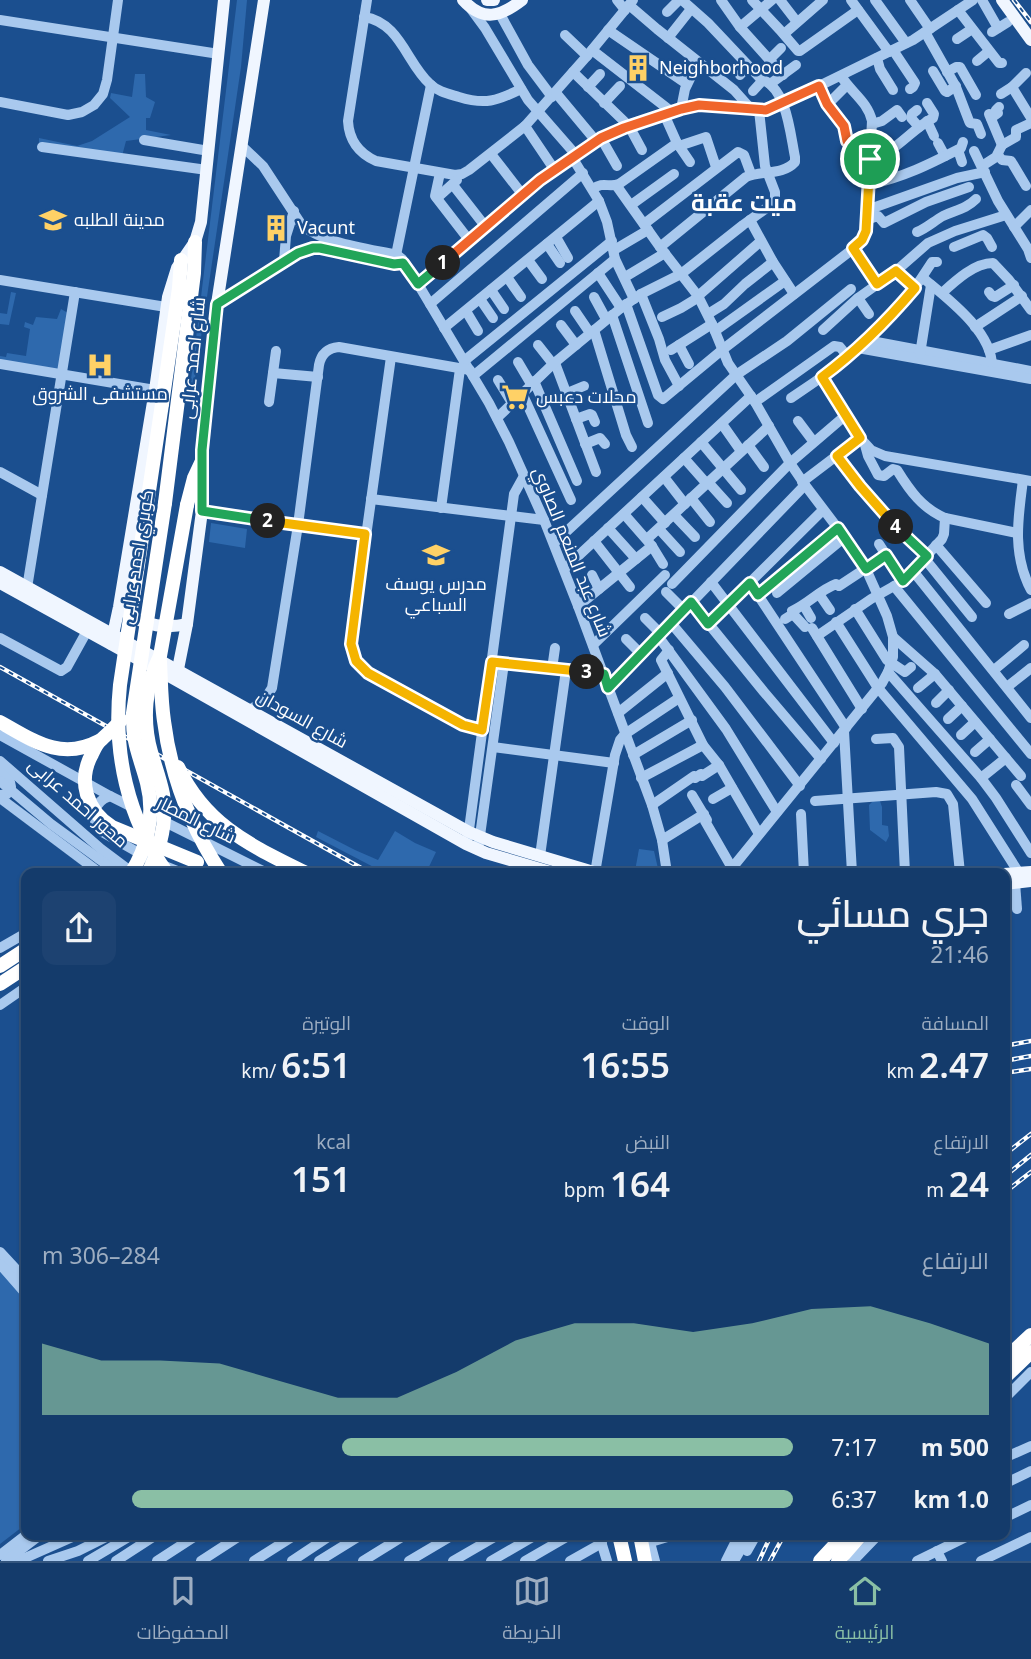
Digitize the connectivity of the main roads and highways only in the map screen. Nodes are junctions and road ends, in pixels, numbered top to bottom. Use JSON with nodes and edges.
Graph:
{"nodes":[{"id":1,"x":224,"y":0,"type":"edge"},
{"id":2,"x":264,"y":0,"type":"edge"},
{"id":3,"x":487,"y":0,"type":"edge"},
{"id":4,"x":494,"y":0,"type":"edge"},
{"id":5,"x":1002,"y":0,"type":"edge"},
{"id":6,"x":518,"y":1,"type":"edge"},
{"id":7,"x":467,"y":4,"type":"edge"},
{"id":8,"x":1031,"y":40,"type":"edge"},
{"id":9,"x":195,"y":242,"type":"junction"},
{"id":10,"x":181,"y":260,"type":"junction"},
{"id":11,"x":202,"y":461,"type":"junction"},
{"id":12,"x":143,"y":462,"type":"junction"},
{"id":13,"x":169,"y":479,"type":"junction"},
{"id":14,"x":0,"y":572,"type":"edge"},
{"id":15,"x":0,"y":583,"type":"edge"},
{"id":16,"x":119,"y":607,"type":"junction"},
{"id":17,"x":187,"y":624,"type":"junction"},
{"id":18,"x":113,"y":639,"type":"junction"},
{"id":19,"x":160,"y":656,"type":"junction"},
{"id":20,"x":177,"y":675,"type":"junction"},
{"id":21,"x":135,"y":695,"type":"junction"},
{"id":22,"x":0,"y":722,"type":"edge"},
{"id":23,"x":99,"y":741,"type":"junction"},
{"id":24,"x":170,"y":749,"type":"junction"},
{"id":25,"x":473,"y":841,"type":"junction"},
{"id":26,"x":135,"y":868,"type":"edge"},
{"id":27,"x":150,"y":868,"type":"edge"},
{"id":28,"x":164,"y":868,"type":"edge"},
{"id":29,"x":211,"y":868,"type":"edge"},
{"id":30,"x":220,"y":868,"type":"edge"},
{"id":31,"x":296,"y":868,"type":"edge"},
{"id":32,"x":541,"y":868,"type":"edge"},
{"id":33,"x":580,"y":868,"type":"edge"},
{"id":34,"x":1015,"y":877,"type":"edge"},
{"id":35,"x":1031,"y":881,"type":"edge"},
{"id":36,"x":21,"y":952,"type":"edge"},
{"id":37,"x":0,"y":966,"type":"edge"},
{"id":38,"x":21,"y":970,"type":"edge"},
{"id":39,"x":0,"y":984,"type":"edge"},
{"id":40,"x":1031,"y":1335,"type":"edge"},
{"id":41,"x":1031,"y":1352,"type":"edge"},
{"id":42,"x":1010,"y":1354,"type":"edge"},
{"id":43,"x":1010,"y":1372,"type":"edge"},
{"id":44,"x":620,"y":1540,"type":"edge"},
{"id":45,"x":646,"y":1540,"type":"edge"},
{"id":46,"x":839,"y":1540,"type":"edge"},
{"id":47,"x":857,"y":1540,"type":"edge"},
{"id":48,"x":625,"y":1561,"type":"edge"},
{"id":49,"x":645,"y":1561,"type":"edge"},
{"id":50,"x":820,"y":1561,"type":"edge"},
{"id":51,"x":838,"y":1561,"type":"edge"}],
"edges":[{"from":1,"to":9,"type":"main road","name":"شارع احمد عرابى"},
{"from":2,"to":11,"type":"main road","name":"شارع احمد عرابى"},
{"from":3,"to":4,"type":"main road"},
{"from":5,"to":8,"type":"main road"},
{"from":6,"to":7,"type":"main road"},
{"from":9,"to":10,"type":"main road","name":"شارع احمد عرابى"},
{"from":9,"to":13,"type":"highway","name":"كوبري احمد عرابى"},
{"from":10,"to":12,"type":"main road","name":"شارع احمد عرابى"},
{"from":10,"to":28,"type":"highway","name":"محور احمد عرابى","bridge":true},
{"from":11,"to":17,"type":"main road","name":"شارع احمد عرابى"},
{"from":11,"to":19,"type":"highway","bridge":true},
{"from":12,"to":13,"type":"highway"},
{"from":12,"to":16,"type":"main road","name":"شارع احمد عرابى"},
{"from":13,"to":21,"type":"highway","name":"كوبري احمد عرابى","bridge":true},
{"from":14,"to":18,"type":"main road","name":"شارع السودان"},
{"from":15,"to":18,"type":"main road","name":"شارع السودان"},
{"from":16,"to":17,"type":"main road"},
{"from":16,"to":18,"type":"main road","name":"شارع احمد عرابى"},
{"from":17,"to":20,"type":"main road","name":"شارع احمد عرابى"},
{"from":18,"to":20,"type":"main road","name":"شارع السودان"},
{"from":19,"to":24,"type":"highway","bridge":true},
{"from":19,"to":27,"type":"highway","bridge":true},
{"from":20,"to":25,"type":"main road","name":"شارع السودان"},
{"from":20,"to":25,"type":"main road","name":"شارع السودان"},
{"from":21,"to":23,"type":"highway","bridge":true},
{"from":21,"to":26,"type":"highway","name":"كوبري احمد عرابى","bridge":true},
{"from":22,"to":23,"type":"highway"},
{"from":23,"to":29,"type":"highway","bridge":true},
{"from":24,"to":30,"type":"highway","bridge":true},
{"from":24,"to":31,"type":"highway","bridge":true},
{"from":25,"to":32,"type":"main road","name":"شارع السودان"},
{"from":25,"to":33,"type":"main road","name":"شارع السودان"},
{"from":34,"to":35,"type":"main road"},
{"from":36,"to":37,"type":"highway"},
{"from":38,"to":39,"type":"highway"},
{"from":40,"to":42,"type":"highway"},
{"from":41,"to":43,"type":"highway"},
{"from":44,"to":48,"type":"highway"},
{"from":45,"to":49,"type":"highway"},
{"from":46,"to":50,"type":"highway"},
{"from":47,"to":51,"type":"highway"}]}
